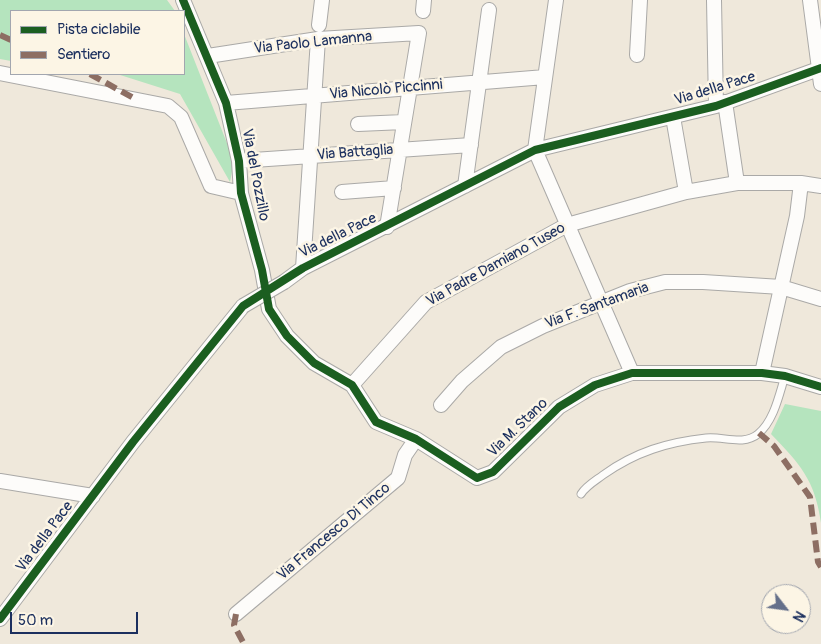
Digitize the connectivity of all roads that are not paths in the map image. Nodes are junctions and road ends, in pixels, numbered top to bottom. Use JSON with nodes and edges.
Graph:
{"nodes":[{"id":1,"x":183,"y":0,"type":"edge"},
{"id":2,"x":322,"y":0,"type":"edge"},
{"id":3,"x":556,"y":0,"type":"edge"},
{"id":4,"x":640,"y":0,"type":"edge"},
{"id":5,"x":714,"y":0,"type":"edge"},
{"id":6,"x":810,"y":0,"type":"edge"},
{"id":7,"x":489,"y":10,"type":"dead end"},
{"id":8,"x":318,"y":32,"type":"junction"},
{"id":9,"x":637,"y":55,"type":"dead end"},
{"id":10,"x":208,"y":56,"type":"junction"},
{"id":11,"x":820,"y":68,"type":"edge"},
{"id":12,"x":10,"y":75,"type":"edge"},
{"id":13,"x":545,"y":77,"type":"junction"},
{"id":14,"x":479,"y":83,"type":"junction"},
{"id":15,"x":821,"y":84,"type":"edge"},
{"id":16,"x":410,"y":88,"type":"junction"},
{"id":17,"x":313,"y":96,"type":"junction"},
{"id":18,"x":226,"y":103,"type":"junction"},
{"id":19,"x":720,"y":104,"type":"junction"},
{"id":20,"x":674,"y":117,"type":"junction"},
{"id":21,"x":404,"y":122,"type":"junction"},
{"id":22,"x":358,"y":124,"type":"dead end"},
{"id":23,"x":471,"y":145,"type":"junction"},
{"id":24,"x":399,"y":150,"type":"junction"},
{"id":25,"x":535,"y":150,"type":"junction"},
{"id":26,"x":310,"y":156,"type":"junction"},
{"id":27,"x":239,"y":161,"type":"junction"},
{"id":28,"x":737,"y":183,"type":"junction"},
{"id":29,"x":800,"y":183,"type":"junction"},
{"id":30,"x":465,"y":186,"type":"junction"},
{"id":31,"x":821,"y":186,"type":"edge"},
{"id":32,"x":394,"y":188,"type":"junction"},
{"id":33,"x":342,"y":192,"type":"dead end"},
{"id":34,"x":686,"y":192,"type":"junction"},
{"id":35,"x":241,"y":193,"type":"junction"},
{"id":36,"x":567,"y":225,"type":"junction"},
{"id":37,"x":387,"y":227,"type":"junction"},
{"id":38,"x":303,"y":268,"type":"junction"},
{"id":39,"x":781,"y":287,"type":"junction"},
{"id":40,"x":821,"y":299,"type":"edge"},
{"id":41,"x":601,"y":302,"type":"junction"},
{"id":42,"x":632,"y":373,"type":"junction"},
{"id":43,"x":762,"y":373,"type":"junction"},
{"id":44,"x":784,"y":376,"type":"junction"},
{"id":45,"x":352,"y":385,"type":"junction"},
{"id":46,"x":821,"y":387,"type":"edge"},
{"id":47,"x":441,"y":405,"type":"dead end"},
{"id":48,"x":416,"y":439,"type":"junction"},
{"id":49,"x":0,"y":480,"type":"edge"},
{"id":50,"x":580,"y":494,"type":"dead end"},
{"id":51,"x":93,"y":496,"type":"junction"},
{"id":52,"x":236,"y":614,"type":"dead end"},
{"id":53,"x":0,"y":620,"type":"edge"}],
"edges":[{"from":1,"to":10,"type":"street","name":"Via del Pozzillo"},
{"from":2,"to":8,"type":"street"},
{"from":3,"to":13,"type":"street"},
{"from":4,"to":9,"type":"street"},
{"from":5,"to":19,"type":"street"},
{"from":6,"to":11,"type":"street"},
{"from":7,"to":14,"type":"street"},
{"from":8,"to":10,"type":"street","name":"Via Paolo Lamanna"},
{"from":8,"to":16,"type":"street","name":"Via Paolo Lamanna"},
{"from":8,"to":17,"type":"street"},
{"from":10,"to":18,"type":"street","name":"Via del Pozzillo"},
{"from":11,"to":15,"type":"street"},
{"from":11,"to":19,"type":"street","name":"Via della Pace"},
{"from":12,"to":35,"type":"street"},
{"from":13,"to":14,"type":"street","name":"Via Nicolò Piccinni"},
{"from":13,"to":25,"type":"street"},
{"from":14,"to":16,"type":"street","name":"Via Nicolò Piccinni"},
{"from":14,"to":23,"type":"street"},
{"from":16,"to":17,"type":"street","name":"Via Nicolò Piccinni"},
{"from":16,"to":21,"type":"street"},
{"from":17,"to":18,"type":"street","name":"Via Nicolò Piccinni"},
{"from":17,"to":26,"type":"street"},
{"from":18,"to":27,"type":"street","name":"Via del Pozzillo"},
{"from":19,"to":20,"type":"street","name":"Via della Pace"},
{"from":19,"to":28,"type":"street"},
{"from":20,"to":25,"type":"street","name":"Via della Pace"},
{"from":20,"to":34,"type":"street"},
{"from":21,"to":22,"type":"street"},
{"from":21,"to":24,"type":"street"},
{"from":23,"to":24,"type":"street","name":"Via Battaglia"},
{"from":23,"to":30,"type":"street"},
{"from":24,"to":26,"type":"street","name":"Via Battaglia"},
{"from":24,"to":32,"type":"street"},
{"from":25,"to":30,"type":"street","name":"Via della Pace"},
{"from":25,"to":36,"type":"street"},
{"from":26,"to":27,"type":"street","name":"Via Battaglia"},
{"from":26,"to":38,"type":"street"},
{"from":27,"to":35,"type":"street","name":"Via del Pozzillo"},
{"from":28,"to":29,"type":"street","name":"Via Padre Damiano Tuseo"},
{"from":28,"to":34,"type":"street","name":"Via Padre Damiano Tuseo"},
{"from":29,"to":31,"type":"street","name":"Via Padre Damiano Tuseo"},
{"from":29,"to":39,"type":"street"},
{"from":30,"to":37,"type":"street","name":"Via della Pace"},
{"from":32,"to":33,"type":"street"},
{"from":32,"to":37,"type":"street"},
{"from":34,"to":36,"type":"street","name":"Via Padre Damiano Tuseo"},
{"from":35,"to":45,"type":"street","name":"Via del Pozzillo"},
{"from":36,"to":41,"type":"street"},
{"from":36,"to":45,"type":"street","name":"Via Padre Damiano Tuseo"},
{"from":37,"to":38,"type":"street","name":"Via della Pace"},
{"from":38,"to":51,"type":"street","name":"Via della Pace","bridge":true},
{"from":39,"to":40,"type":"street","name":"Via F. Santamaria"},
{"from":39,"to":41,"type":"street","name":"Via F. Santamaria"},
{"from":39,"to":43,"type":"street"},
{"from":41,"to":42,"type":"street"},
{"from":41,"to":47,"type":"street","name":"Via F. Santamaria"},
{"from":42,"to":43,"type":"street","name":"Via M. Stano"},
{"from":42,"to":48,"type":"street","name":"Via M. Stano"},
{"from":43,"to":44,"type":"street","name":"Via M. Stano"},
{"from":44,"to":46,"type":"street","name":"Via M. Stano"},
{"from":44,"to":50,"type":"lane"},
{"from":45,"to":48,"type":"street","name":"Via M. Stano"},
{"from":48,"to":52,"type":"street","name":"Via Francesco Di Tinco"},
{"from":49,"to":51,"type":"street"},
{"from":51,"to":53,"type":"street","name":"Via della Pace"}]}
